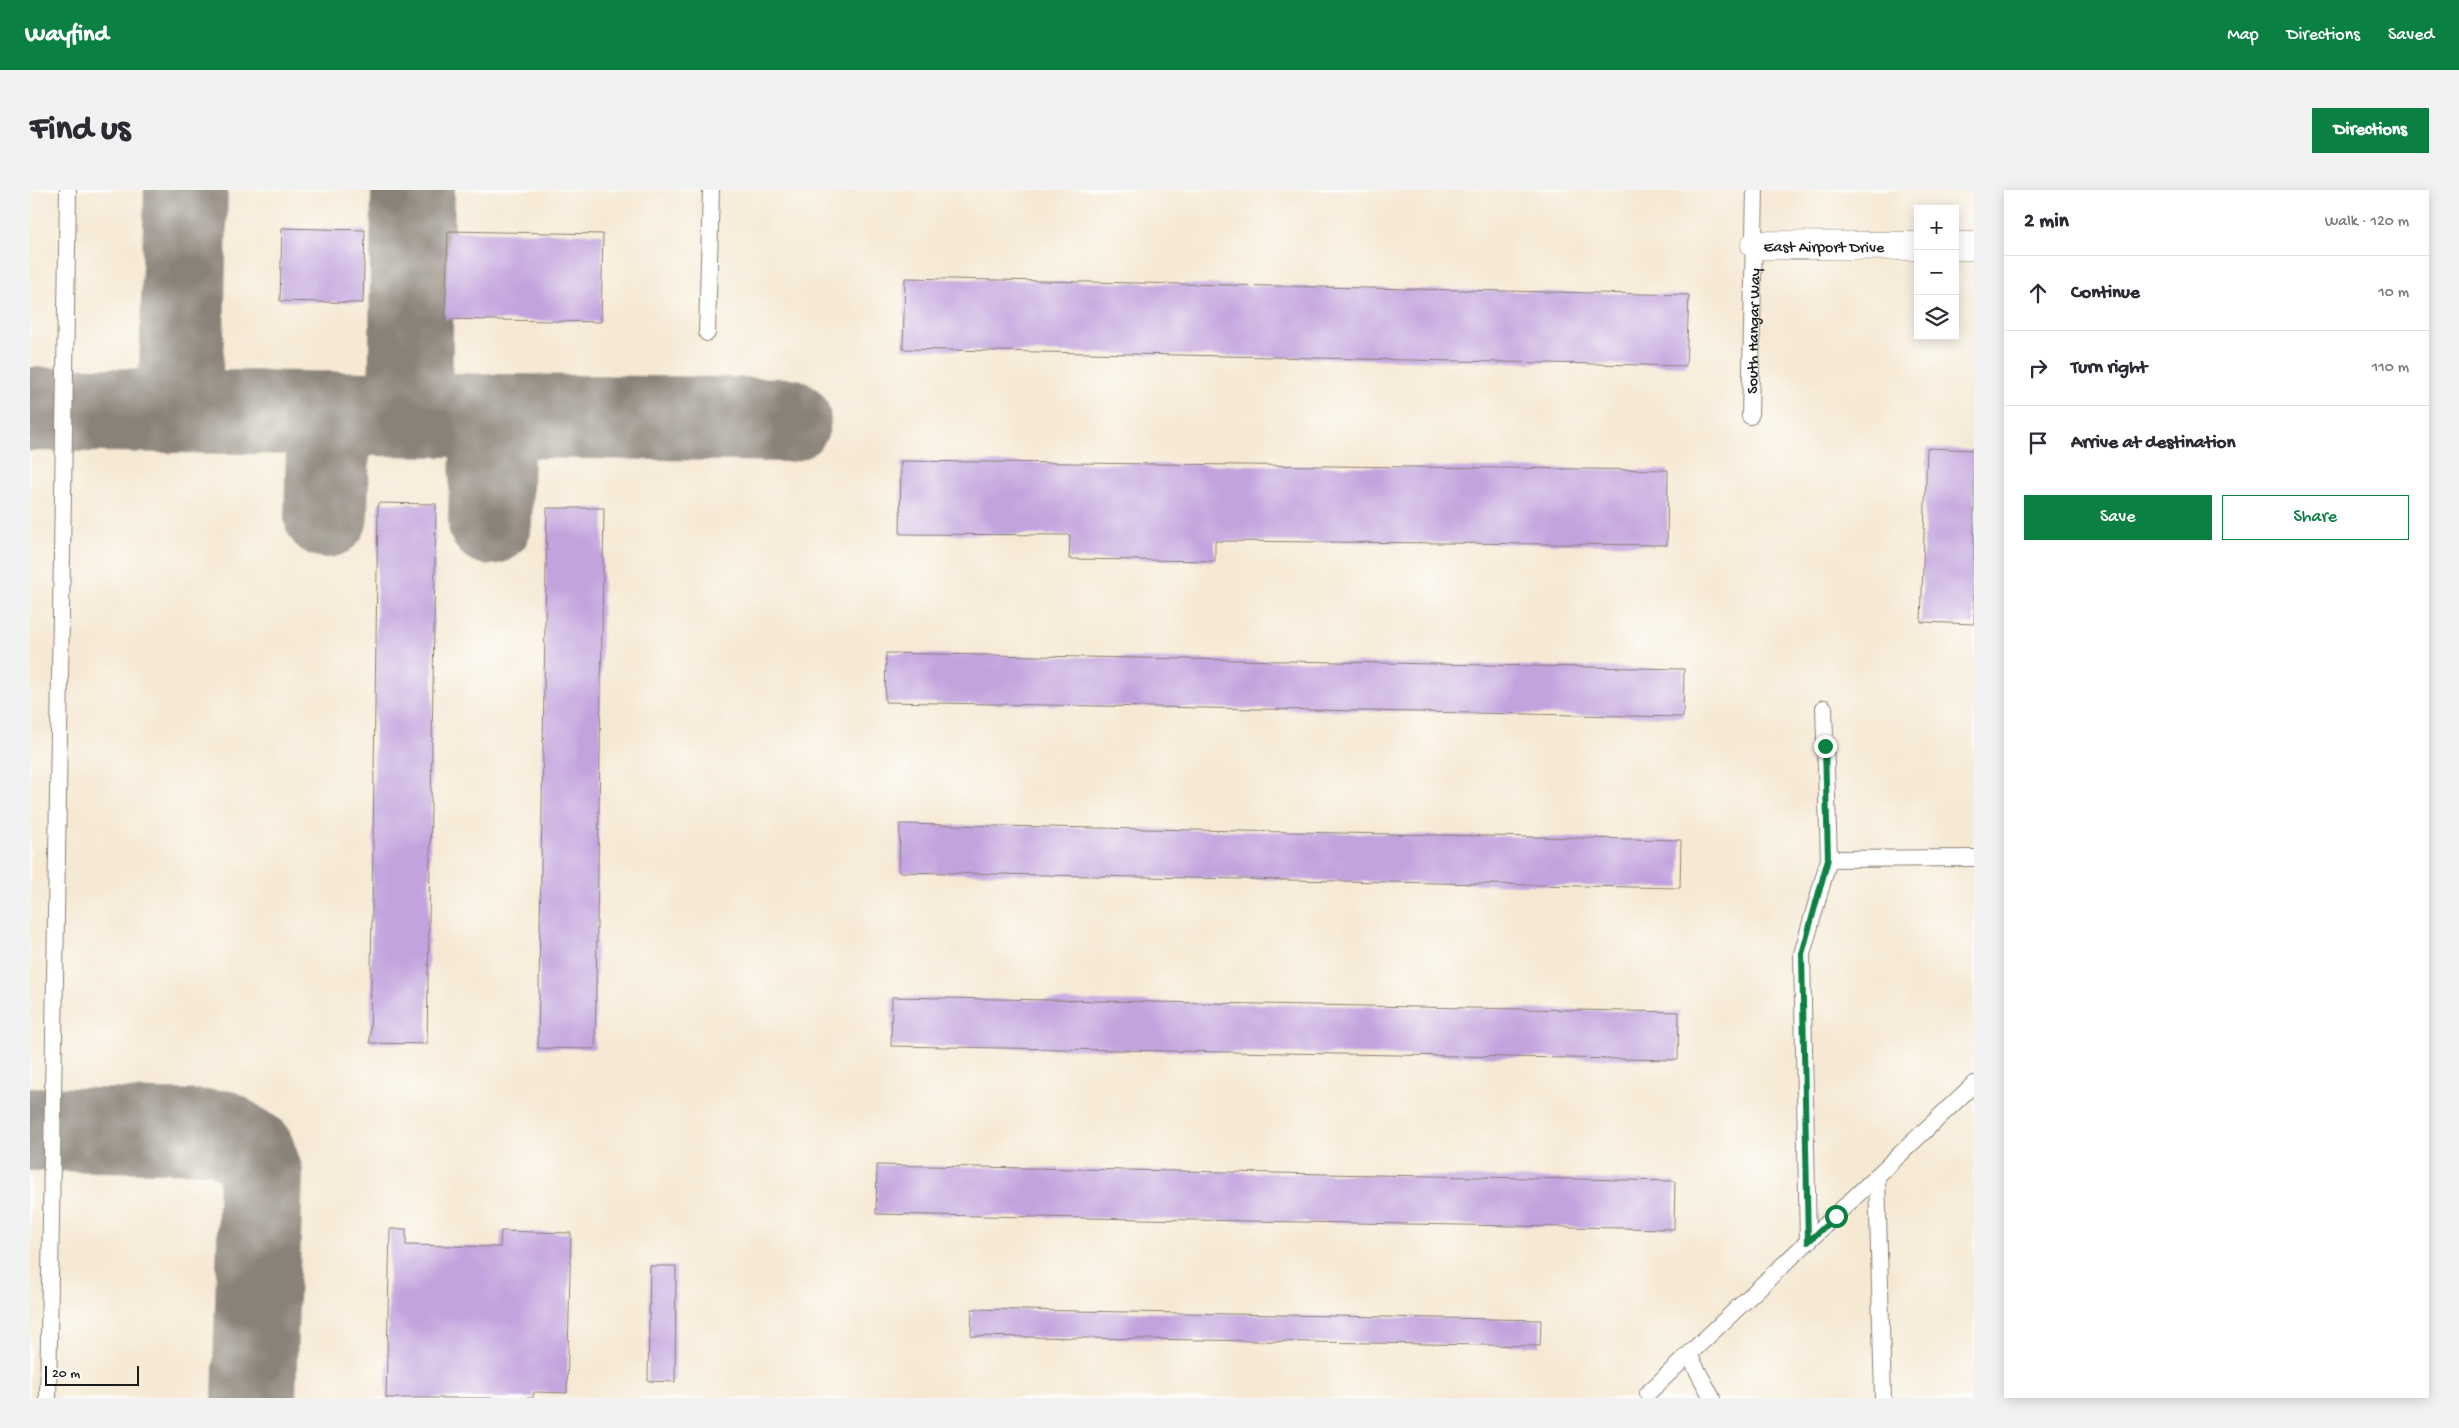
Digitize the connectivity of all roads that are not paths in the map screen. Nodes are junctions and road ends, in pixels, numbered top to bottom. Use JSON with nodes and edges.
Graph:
{"nodes":[{"id":1,"x":68,"y":190,"type":"edge"},
{"id":2,"x":712,"y":190,"type":"edge"},
{"id":3,"x":1755,"y":190,"type":"edge"},
{"id":4,"x":1755,"y":245,"type":"junction"},
{"id":5,"x":1914,"y":246,"type":"edge"},
{"id":6,"x":1959,"y":246,"type":"edge"},
{"id":7,"x":1974,"y":246,"type":"edge"},
{"id":8,"x":707,"y":334,"type":"dead end"},
{"id":9,"x":1750,"y":416,"type":"dead end"},
{"id":10,"x":1824,"y":708,"type":"dead end"},
{"id":11,"x":1974,"y":858,"type":"edge"},
{"id":12,"x":1828,"y":859,"type":"junction"},
{"id":13,"x":1974,"y":1084,"type":"edge"},
{"id":14,"x":1878,"y":1177,"type":"junction"},
{"id":15,"x":1808,"y":1242,"type":"junction"},
{"id":16,"x":1689,"y":1355,"type":"junction"},
{"id":17,"x":1648,"y":1393,"type":"dead end"},
{"id":18,"x":48,"y":1398,"type":"edge"},
{"id":19,"x":1712,"y":1398,"type":"edge"},
{"id":20,"x":1883,"y":1398,"type":"edge"}],
"edges":[{"from":1,"to":18,"type":"lane"},
{"from":2,"to":8,"type":"lane"},
{"from":3,"to":4,"type":"lane","name":"East Airport Drive"},
{"from":4,"to":5,"type":"street","name":"East Airport Drive"},
{"from":4,"to":9,"type":"lane","name":"South Hangar Way"},
{"from":6,"to":7,"type":"street"},
{"from":10,"to":12,"type":"lane"},
{"from":11,"to":12,"type":"lane"},
{"from":12,"to":15,"type":"lane"},
{"from":13,"to":14,"type":"lane"},
{"from":14,"to":15,"type":"lane"},
{"from":14,"to":20,"type":"lane"},
{"from":15,"to":16,"type":"lane"},
{"from":16,"to":17,"type":"lane"},
{"from":16,"to":19,"type":"lane"}]}
